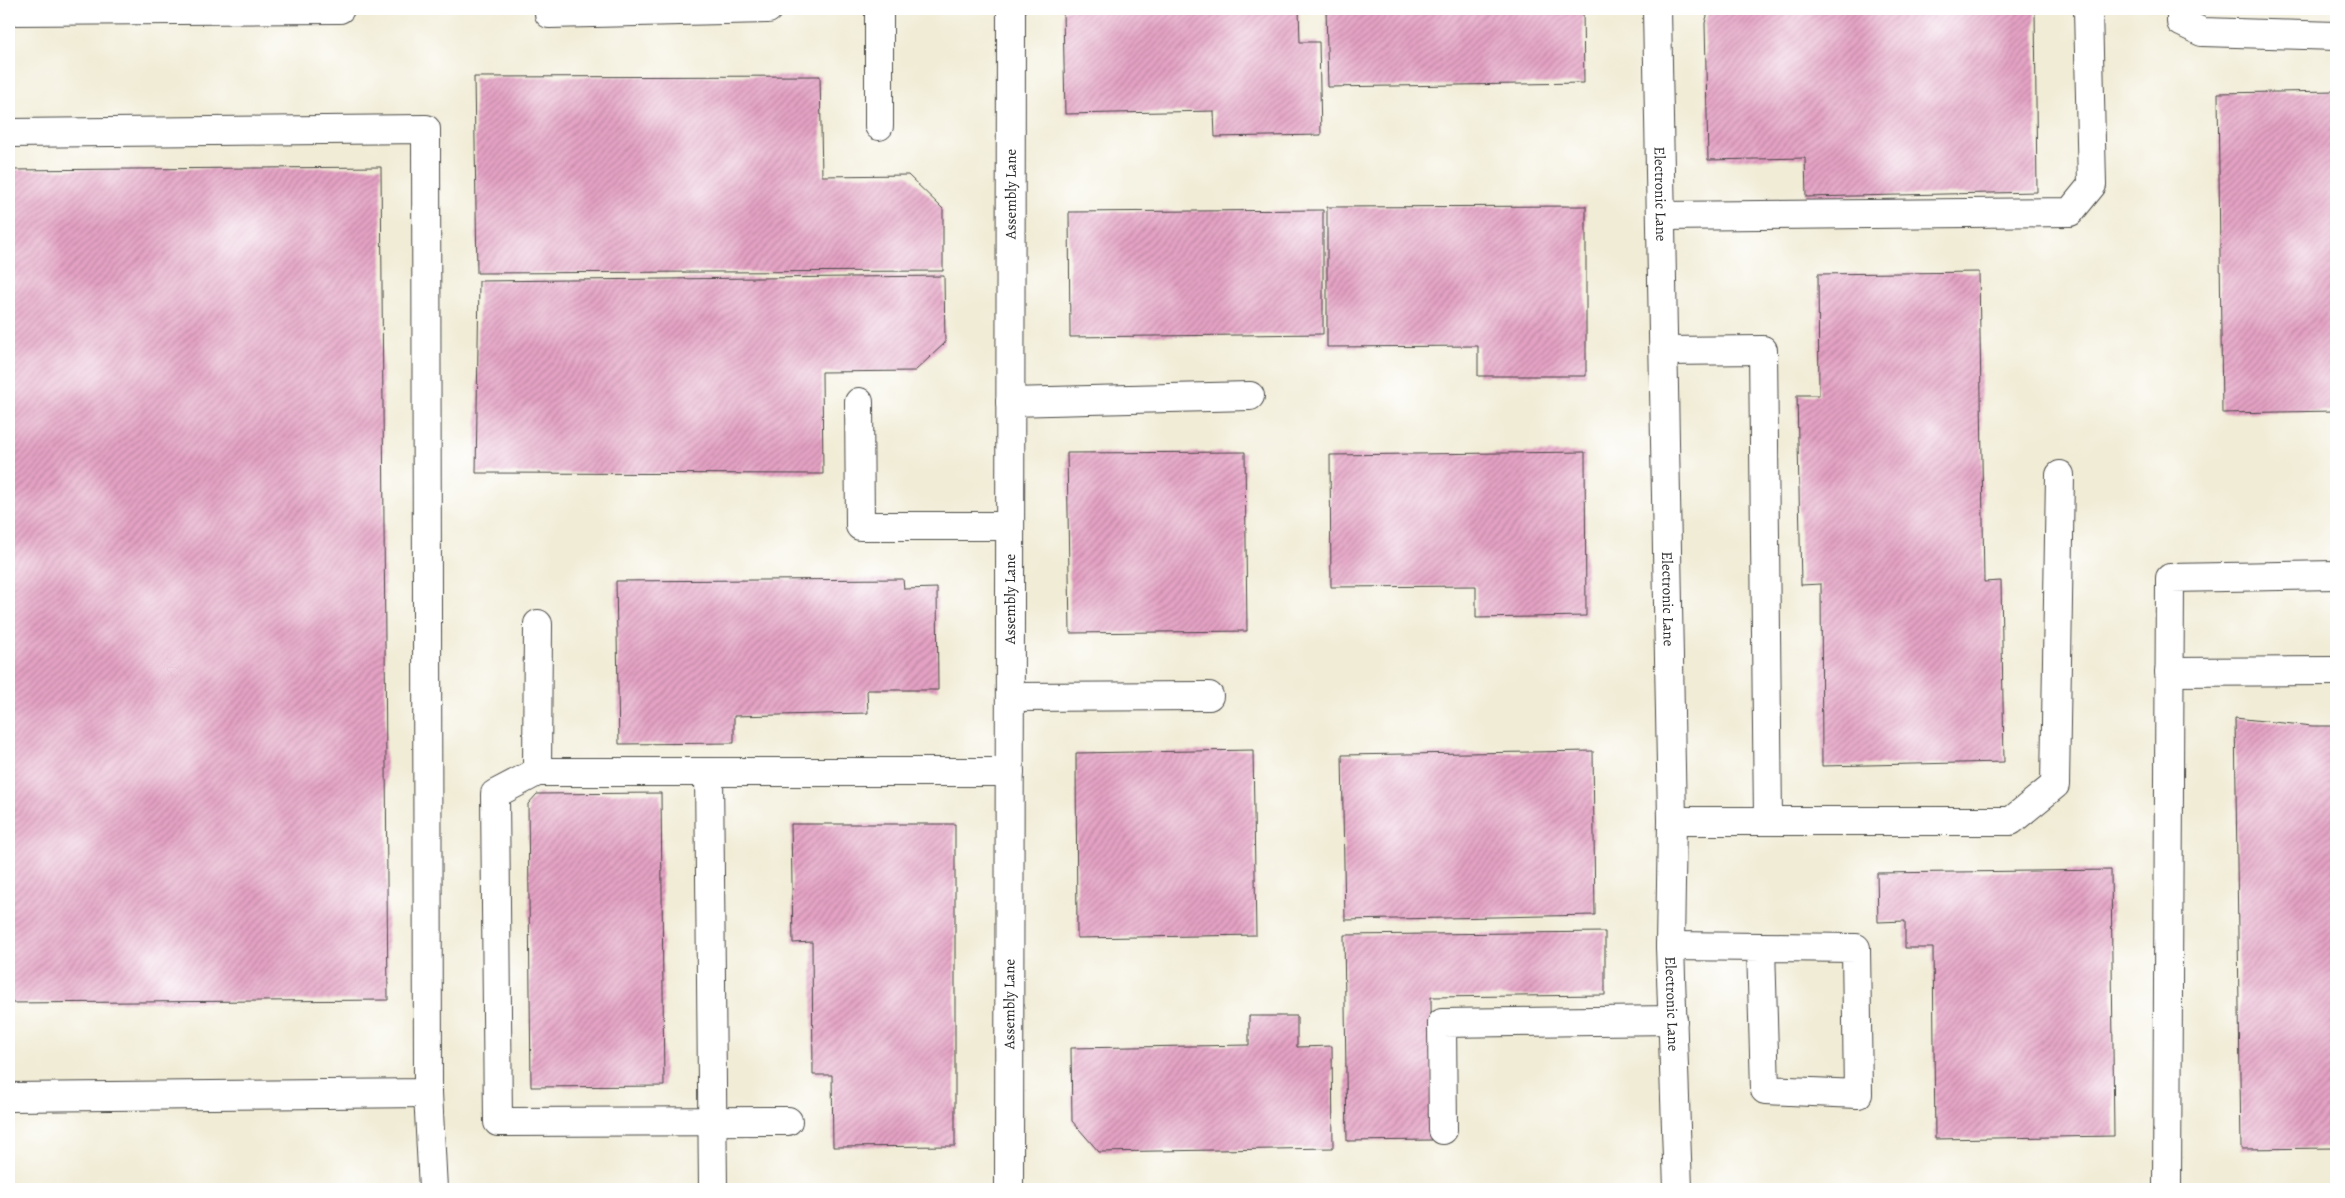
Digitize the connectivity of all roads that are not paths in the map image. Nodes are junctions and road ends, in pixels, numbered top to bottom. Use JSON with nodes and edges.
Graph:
{"nodes":[{"id":1,"x":340,"y":9,"type":"edge"},
{"id":2,"x":768,"y":9,"type":"edge"},
{"id":3,"x":879,"y":9,"type":"edge"},
{"id":4,"x":1011,"y":9,"type":"edge"},
{"id":5,"x":1657,"y":9,"type":"edge"},
{"id":6,"x":2088,"y":9,"type":"edge"},
{"id":7,"x":2180,"y":9,"type":"edge"},
{"id":8,"x":9,"y":11,"type":"edge"},
{"id":9,"x":549,"y":14,"type":"dead end"},
{"id":10,"x":2336,"y":36,"type":"edge"},
{"id":11,"x":879,"y":126,"type":"dead end"},
{"id":12,"x":9,"y":133,"type":"edge"},
{"id":13,"x":1661,"y":216,"type":"junction"},
{"id":14,"x":1664,"y":351,"type":"junction"},
{"id":15,"x":1250,"y":396,"type":"dead end"},
{"id":16,"x":859,"y":402,"type":"dead end"},
{"id":17,"x":1010,"y":402,"type":"junction"},
{"id":18,"x":2060,"y":475,"type":"dead end"},
{"id":19,"x":1010,"y":526,"type":"junction"},
{"id":20,"x":2336,"y":575,"type":"edge"},
{"id":21,"x":538,"y":624,"type":"dead end"},
{"id":22,"x":2336,"y":671,"type":"edge"},
{"id":23,"x":2169,"y":672,"type":"junction"},
{"id":24,"x":1209,"y":696,"type":"dead end"},
{"id":25,"x":1010,"y":697,"type":"junction"},
{"id":26,"x":537,"y":772,"type":"junction"},
{"id":27,"x":709,"y":772,"type":"junction"},
{"id":28,"x":1010,"y":772,"type":"junction"},
{"id":29,"x":1672,"y":821,"type":"junction"},
{"id":30,"x":1768,"y":821,"type":"junction"},
{"id":31,"x":1670,"y":946,"type":"junction"},
{"id":32,"x":1761,"y":947,"type":"junction"},
{"id":33,"x":1673,"y":1020,"type":"junction"},
{"id":34,"x":428,"y":1092,"type":"junction"},
{"id":35,"x":9,"y":1097,"type":"edge"},
{"id":36,"x":713,"y":1121,"type":"junction"},
{"id":37,"x":788,"y":1121,"type":"dead end"},
{"id":38,"x":1443,"y":1130,"type":"dead end"},
{"id":39,"x":433,"y":1189,"type":"edge"},
{"id":40,"x":713,"y":1189,"type":"edge"},
{"id":41,"x":1010,"y":1189,"type":"edge"},
{"id":42,"x":1678,"y":1189,"type":"edge"},
{"id":43,"x":2166,"y":1189,"type":"edge"}],
"edges":[{"from":1,"to":8,"type":"street"},
{"from":2,"to":9,"type":"street"},
{"from":3,"to":11,"type":"street"},
{"from":4,"to":17,"type":"street","name":"Assembly Lane"},
{"from":5,"to":13,"type":"street","name":"Electronic Lane"},
{"from":6,"to":13,"type":"street"},
{"from":7,"to":10,"type":"street"},
{"from":12,"to":34,"type":"street"},
{"from":13,"to":14,"type":"street","name":"Electronic Lane"},
{"from":14,"to":29,"type":"street","name":"Electronic Lane"},
{"from":14,"to":30,"type":"street"},
{"from":15,"to":17,"type":"street"},
{"from":16,"to":19,"type":"street"},
{"from":17,"to":19,"type":"street","name":"Assembly Lane"},
{"from":18,"to":30,"type":"street"},
{"from":19,"to":25,"type":"street","name":"Assembly Lane"},
{"from":20,"to":23,"type":"street"},
{"from":21,"to":26,"type":"street"},
{"from":22,"to":23,"type":"street"},
{"from":23,"to":43,"type":"street"},
{"from":24,"to":25,"type":"street"},
{"from":25,"to":28,"type":"street","name":"Assembly Lane"},
{"from":26,"to":27,"type":"street"},
{"from":26,"to":36,"type":"street"},
{"from":27,"to":28,"type":"street"},
{"from":27,"to":36,"type":"street"},
{"from":28,"to":41,"type":"street","name":"Assembly Lane"},
{"from":29,"to":30,"type":"street"},
{"from":29,"to":31,"type":"street","name":"Electronic Lane"},
{"from":31,"to":32,"type":"street"},
{"from":31,"to":33,"type":"street","name":"Electronic Lane"},
{"from":32,"to":32,"type":"street"},
{"from":33,"to":38,"type":"street"},
{"from":33,"to":42,"type":"street","name":"Electronic Lane"},
{"from":34,"to":35,"type":"street"},
{"from":34,"to":39,"type":"street"},
{"from":36,"to":37,"type":"street"},
{"from":36,"to":40,"type":"street"}]}
